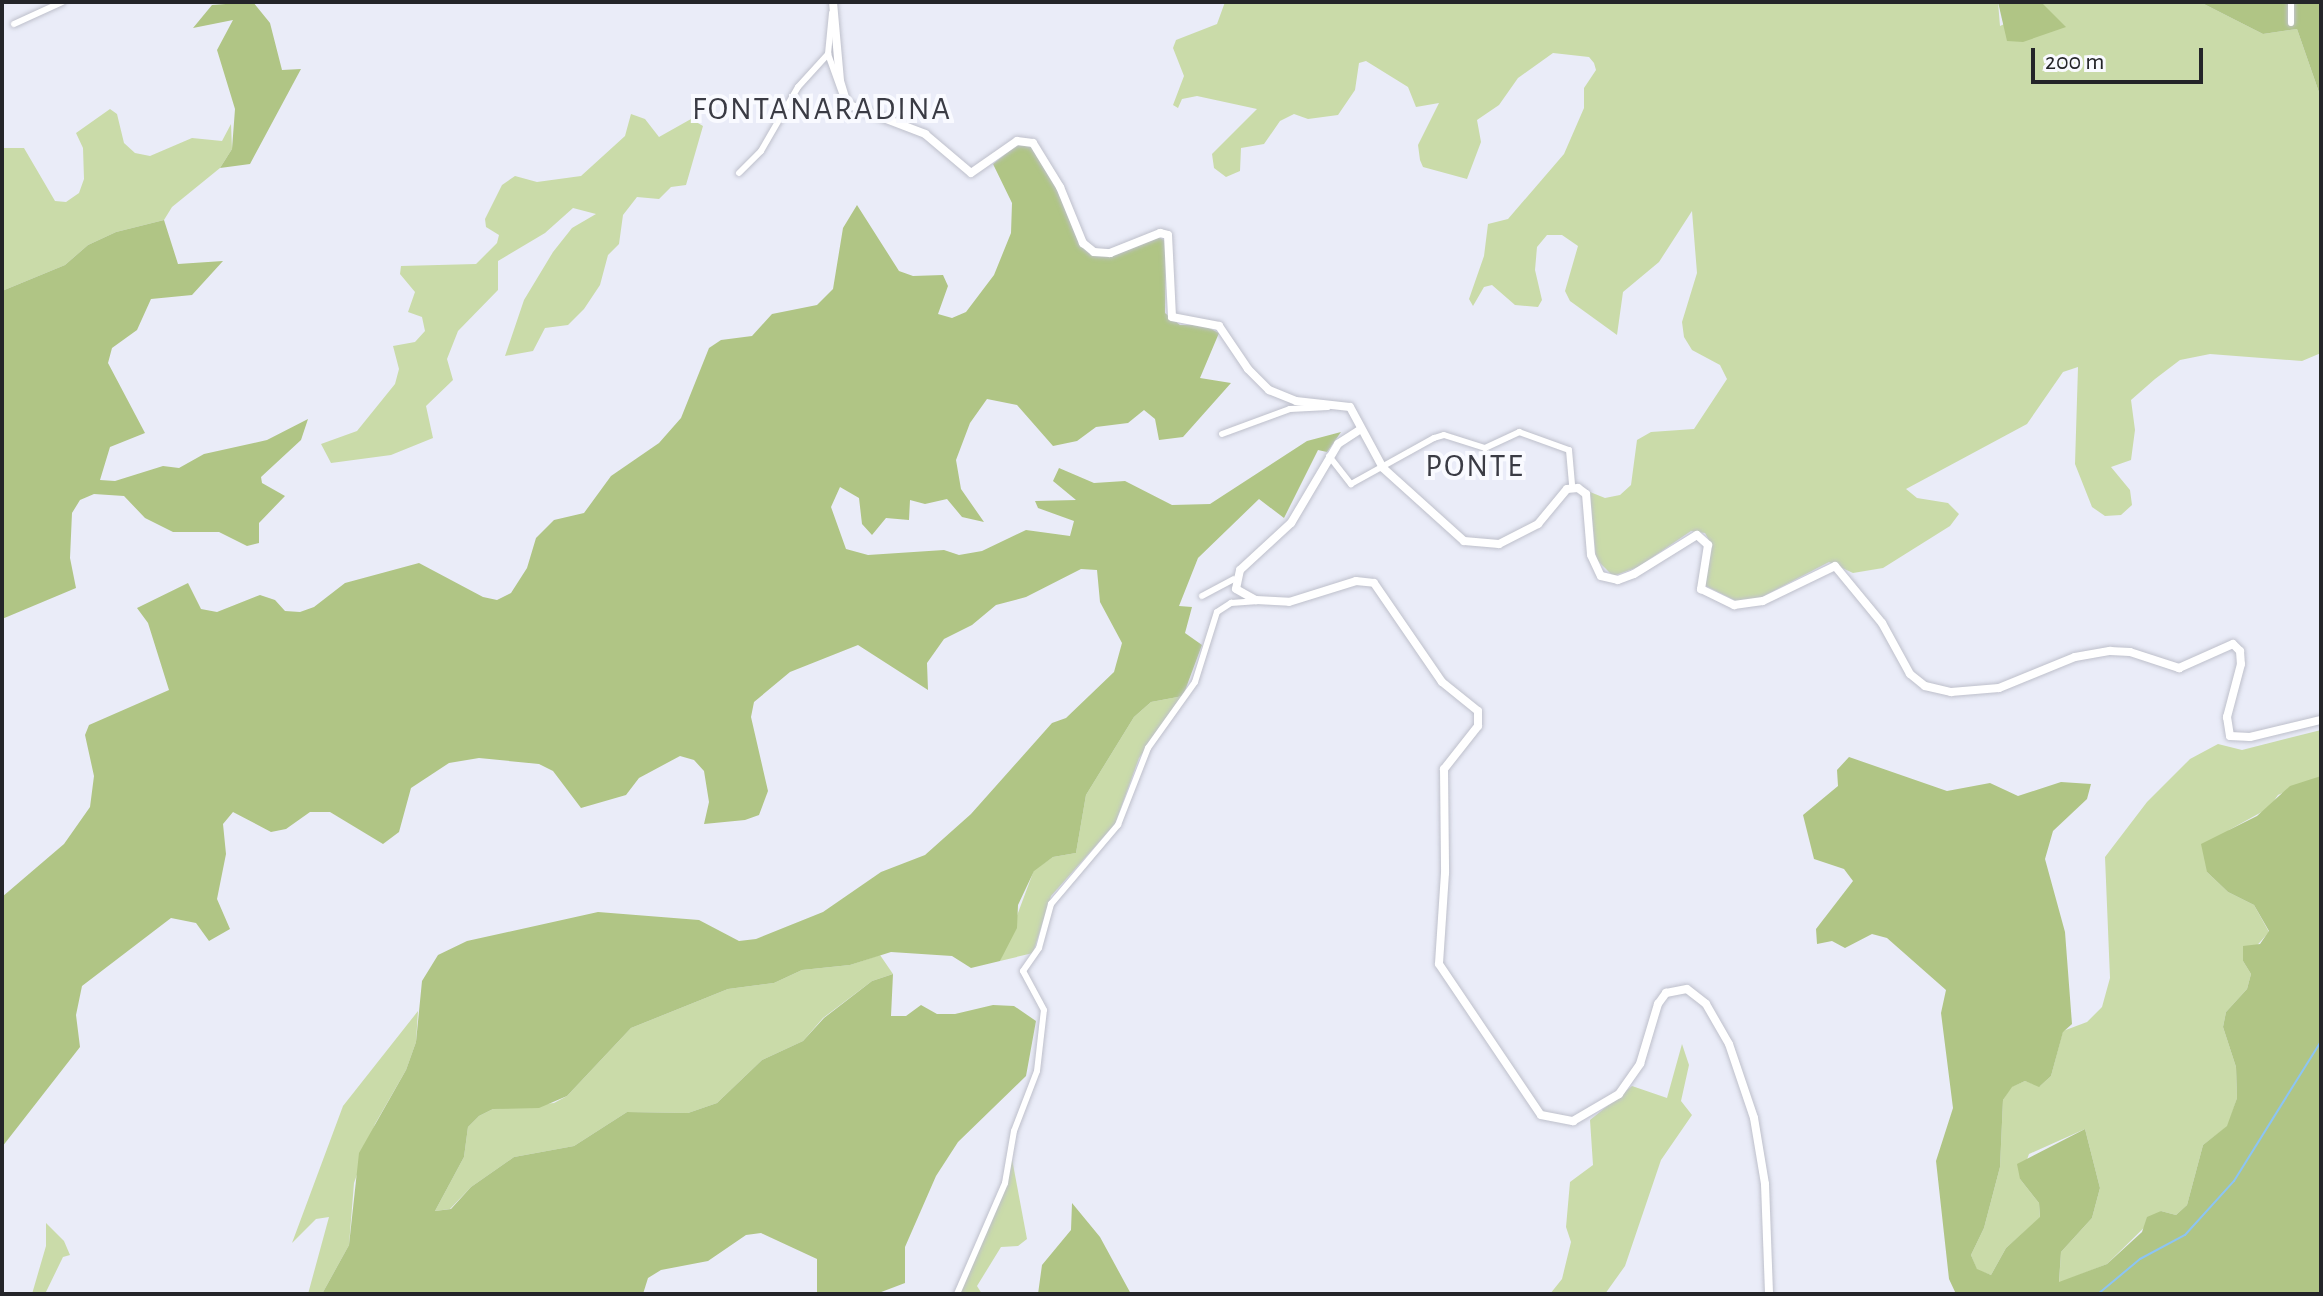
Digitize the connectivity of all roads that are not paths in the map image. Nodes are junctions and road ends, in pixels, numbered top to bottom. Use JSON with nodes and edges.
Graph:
{"nodes":[{"id":1,"x":62,"y":2,"type":"edge"},
{"id":2,"x":2291,"y":2,"type":"edge"},
{"id":3,"x":833,"y":6,"type":"edge"},
{"id":4,"x":2291,"y":23,"type":"dead end"},
{"id":5,"x":14,"y":24,"type":"dead end"},
{"id":6,"x":828,"y":54,"type":"junction"},
{"id":7,"x":842,"y":93,"type":"junction"},
{"id":8,"x":739,"y":173,"type":"dead end"},
{"id":9,"x":1339,"y":403,"type":"junction"},
{"id":10,"x":1361,"y":429,"type":"junction"},
{"id":11,"x":1222,"y":434,"type":"dead end"},
{"id":12,"x":1329,"y":456,"type":"junction"},
{"id":13,"x":1383,"y":468,"type":"junction"},
{"id":14,"x":1572,"y":488,"type":"junction"},
{"id":15,"x":1234,"y":579,"type":"junction"},
{"id":16,"x":1202,"y":596,"type":"dead end"},
{"id":17,"x":1262,"y":601,"type":"junction"},
{"id":18,"x":2321,"y":720,"type":"edge"},
{"id":19,"x":957,"y":1294,"type":"edge"},
{"id":20,"x":1769,"y":1294,"type":"edge"}],
"edges":[{"from":1,"to":5,"type":"street"},
{"from":2,"to":4,"type":"street"},
{"from":3,"to":6,"type":"street"},
{"from":3,"to":7,"type":"street"},
{"from":6,"to":7,"type":"street"},
{"from":6,"to":8,"type":"street"},
{"from":7,"to":9,"type":"street"},
{"from":9,"to":10,"type":"street"},
{"from":9,"to":11,"type":"street"},
{"from":10,"to":12,"type":"street"},
{"from":10,"to":13,"type":"street"},
{"from":12,"to":13,"type":"street"},
{"from":12,"to":15,"type":"street"},
{"from":13,"to":14,"type":"street"},
{"from":13,"to":14,"type":"street"},
{"from":14,"to":18,"type":"street"},
{"from":15,"to":16,"type":"street"},
{"from":15,"to":17,"type":"street"},
{"from":17,"to":19,"type":"street"},
{"from":17,"to":20,"type":"street"}]}
